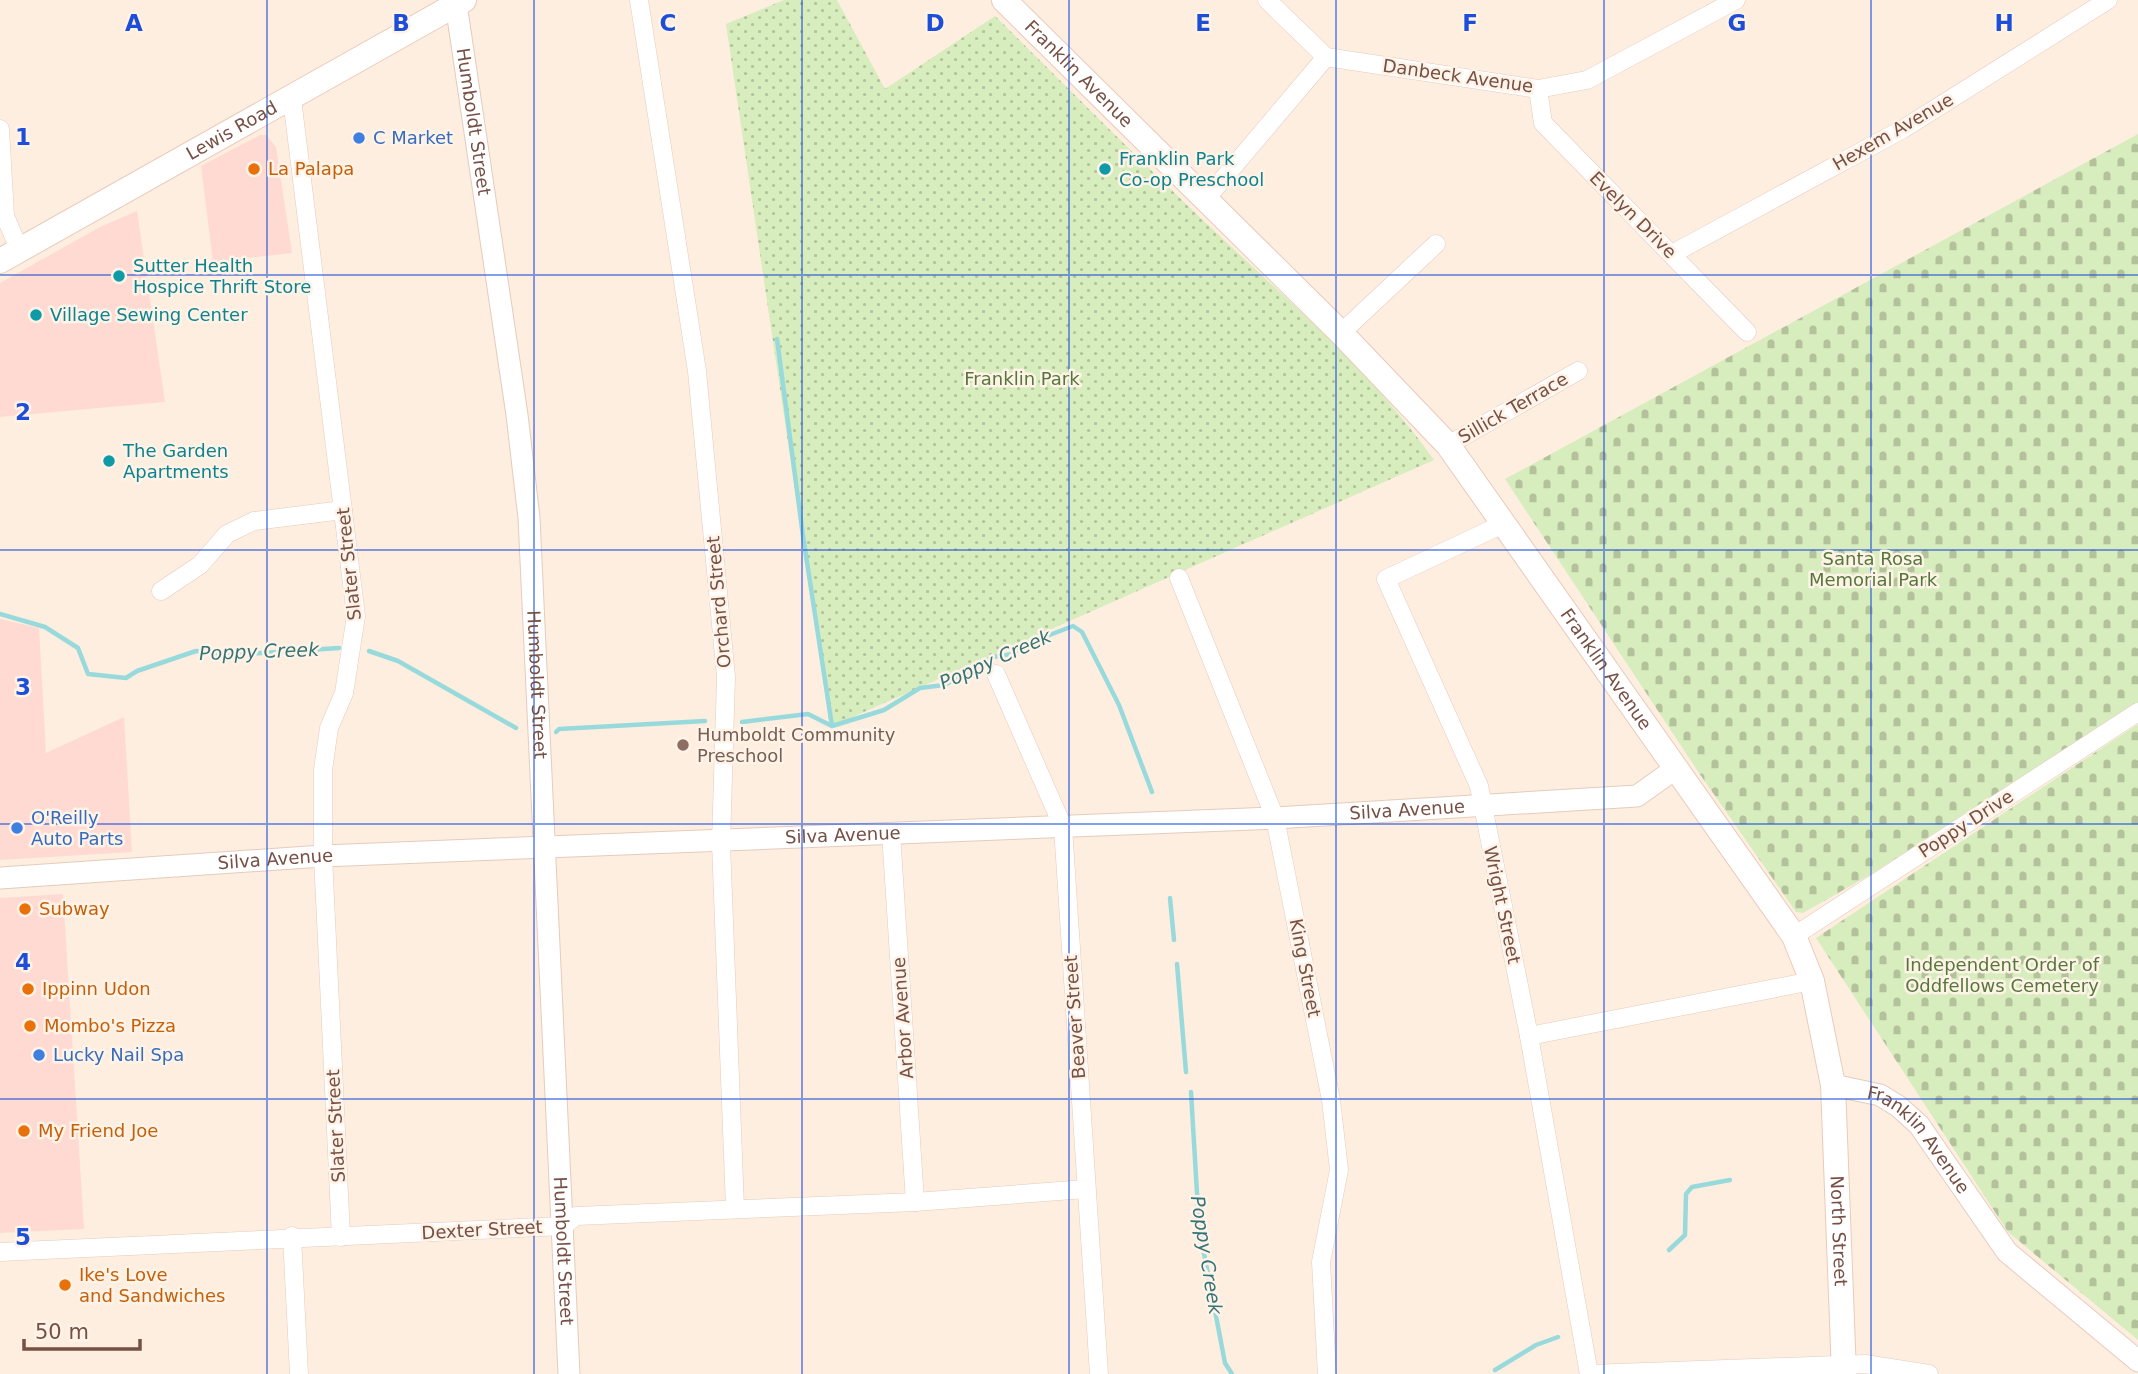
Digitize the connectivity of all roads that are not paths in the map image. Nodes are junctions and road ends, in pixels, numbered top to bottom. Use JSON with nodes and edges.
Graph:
{"nodes":[{"id":1,"x":639,"y":0,"type":"edge"},
{"id":2,"x":1004,"y":0,"type":"edge"},
{"id":3,"x":1267,"y":0,"type":"edge"},
{"id":4,"x":1736,"y":0,"type":"edge"},
{"id":5,"x":2108,"y":0,"type":"edge"},
{"id":6,"x":459,"y":1,"type":"edge"},
{"id":7,"x":1326,"y":57,"type":"junction"},
{"id":8,"x":1538,"y":89,"type":"junction"},
{"id":9,"x":292,"y":99,"type":"junction"},
{"id":10,"x":0,"y":129,"type":"edge"},
{"id":11,"x":1206,"y":199,"type":"junction"},
{"id":12,"x":1436,"y":244,"type":"dead end"},
{"id":13,"x":1672,"y":254,"type":"junction"},
{"id":14,"x":10,"y":256,"type":"edge"},
{"id":15,"x":1747,"y":332,"type":"dead end"},
{"id":16,"x":1341,"y":333,"type":"junction"},
{"id":17,"x":1578,"y":371,"type":"dead end"},
{"id":18,"x":1448,"y":445,"type":"junction"},
{"id":19,"x":343,"y":510,"type":"junction"},
{"id":20,"x":1503,"y":524,"type":"junction"},
{"id":21,"x":1179,"y":578,"type":"dead end"},
{"id":22,"x":161,"y":591,"type":"dead end"},
{"id":23,"x":996,"y":674,"type":"dead end"},
{"id":24,"x":2138,"y":712,"type":"edge"},
{"id":25,"x":1675,"y":769,"type":"junction"},
{"id":26,"x":1481,"y":804,"type":"junction"},
{"id":27,"x":1275,"y":818,"type":"junction"},
{"id":28,"x":1063,"y":827,"type":"junction"},
{"id":29,"x":891,"y":833,"type":"junction"},
{"id":30,"x":721,"y":843,"type":"junction"},
{"id":31,"x":546,"y":849,"type":"junction"},
{"id":32,"x":323,"y":856,"type":"junction"},
{"id":33,"x":0,"y":878,"type":"edge"},
{"id":34,"x":1794,"y":936,"type":"junction"},
{"id":35,"x":1812,"y":981,"type":"junction"},
{"id":36,"x":1529,"y":1036,"type":"junction"},
{"id":37,"x":1833,"y":1085,"type":"junction"},
{"id":38,"x":1086,"y":1189,"type":"junction"},
{"id":39,"x":915,"y":1202,"type":"junction"},
{"id":40,"x":736,"y":1208,"type":"junction"},
{"id":41,"x":563,"y":1226,"type":"junction"},
{"id":42,"x":292,"y":1236,"type":"junction"},
{"id":43,"x":341,"y":1237,"type":"junction"},
{"id":44,"x":0,"y":1252,"type":"edge"},
{"id":45,"x":2138,"y":1361,"type":"edge"},
{"id":46,"x":1843,"y":1369,"type":"edge"},
{"id":47,"x":299,"y":1374,"type":"edge"},
{"id":48,"x":569,"y":1374,"type":"edge"},
{"id":49,"x":1099,"y":1374,"type":"edge"},
{"id":50,"x":1327,"y":1374,"type":"edge"},
{"id":51,"x":1589,"y":1374,"type":"edge"},
{"id":52,"x":1929,"y":1374,"type":"edge"}],
"edges":[{"from":1,"to":30,"type":"street","name":"Orchard Street"},
{"from":2,"to":11,"type":"main road","name":"Franklin Avenue"},
{"from":3,"to":7,"type":"street"},
{"from":4,"to":8,"type":"street","name":"Danbeck Avenue"},
{"from":5,"to":13,"type":"street","name":"Hexem Avenue"},
{"from":6,"to":9,"type":"main road","name":"Lewis Road"},
{"from":6,"to":31,"type":"street","name":"Humboldt Street"},
{"from":7,"to":8,"type":"street","name":"Danbeck Avenue"},
{"from":7,"to":11,"type":"street"},
{"from":8,"to":13,"type":"street","name":"Evelyn Drive"},
{"from":9,"to":14,"type":"main road","name":"Lewis Road"},
{"from":9,"to":19,"type":"street","name":"Slater Street"},
{"from":10,"to":14,"type":"street"},
{"from":11,"to":16,"type":"main road","name":"Franklin Avenue"},
{"from":12,"to":16,"type":"street"},
{"from":13,"to":15,"type":"street","name":"Evelyn Drive"},
{"from":16,"to":18,"type":"main road","name":"Franklin Avenue"},
{"from":17,"to":18,"type":"street","name":"Sillick Terrace"},
{"from":18,"to":20,"type":"main road","name":"Franklin Avenue"},
{"from":19,"to":22,"type":"street"},
{"from":19,"to":32,"type":"street","name":"Slater Street"},
{"from":20,"to":25,"type":"main road","name":"Franklin Avenue"},
{"from":20,"to":26,"type":"street","name":"Wright Street"},
{"from":21,"to":27,"type":"street","name":"King Street"},
{"from":23,"to":28,"type":"street","name":"Beaver Street"},
{"from":24,"to":34,"type":"street","name":"Poppy Drive"},
{"from":25,"to":26,"type":"street","name":"Silva Avenue"},
{"from":25,"to":34,"type":"main road","name":"Franklin Avenue"},
{"from":26,"to":27,"type":"street","name":"Silva Avenue"},
{"from":26,"to":36,"type":"street","name":"Wright Street"},
{"from":27,"to":28,"type":"street","name":"Silva Avenue"},
{"from":27,"to":50,"type":"street","name":"King Street"},
{"from":28,"to":29,"type":"street","name":"Silva Avenue"},
{"from":28,"to":38,"type":"street","name":"Beaver Street"},
{"from":29,"to":30,"type":"street","name":"Silva Avenue"},
{"from":29,"to":39,"type":"street","name":"Arbor Avenue"},
{"from":30,"to":31,"type":"street","name":"Silva Avenue"},
{"from":30,"to":40,"type":"street","name":"Orchard Street"},
{"from":31,"to":32,"type":"street","name":"Silva Avenue"},
{"from":31,"to":41,"type":"street","name":"Humboldt Street"},
{"from":32,"to":33,"type":"street","name":"Silva Avenue"},
{"from":32,"to":43,"type":"street","name":"Slater Street"},
{"from":34,"to":35,"type":"main road","name":"Franklin Avenue"},
{"from":35,"to":36,"type":"street"},
{"from":35,"to":37,"type":"main road","name":"Franklin Avenue"},
{"from":36,"to":51,"type":"street","name":"Wright Street"},
{"from":37,"to":45,"type":"street","name":"Franklin Avenue"},
{"from":37,"to":46,"type":"main road","name":"North Street"},
{"from":38,"to":39,"type":"street","name":"Dexter Street"},
{"from":38,"to":49,"type":"street","name":"Beaver Street"},
{"from":39,"to":40,"type":"street","name":"Dexter Street"},
{"from":40,"to":41,"type":"street","name":"Dexter Street"},
{"from":41,"to":43,"type":"street","name":"Dexter Street"},
{"from":41,"to":48,"type":"street","name":"Humboldt Street"},
{"from":42,"to":43,"type":"street","name":"Dexter Street"},
{"from":42,"to":44,"type":"street","name":"Dexter Street"},
{"from":42,"to":47,"type":"street"},
{"from":46,"to":51,"type":"street"},
{"from":46,"to":52,"type":"street"}]}
